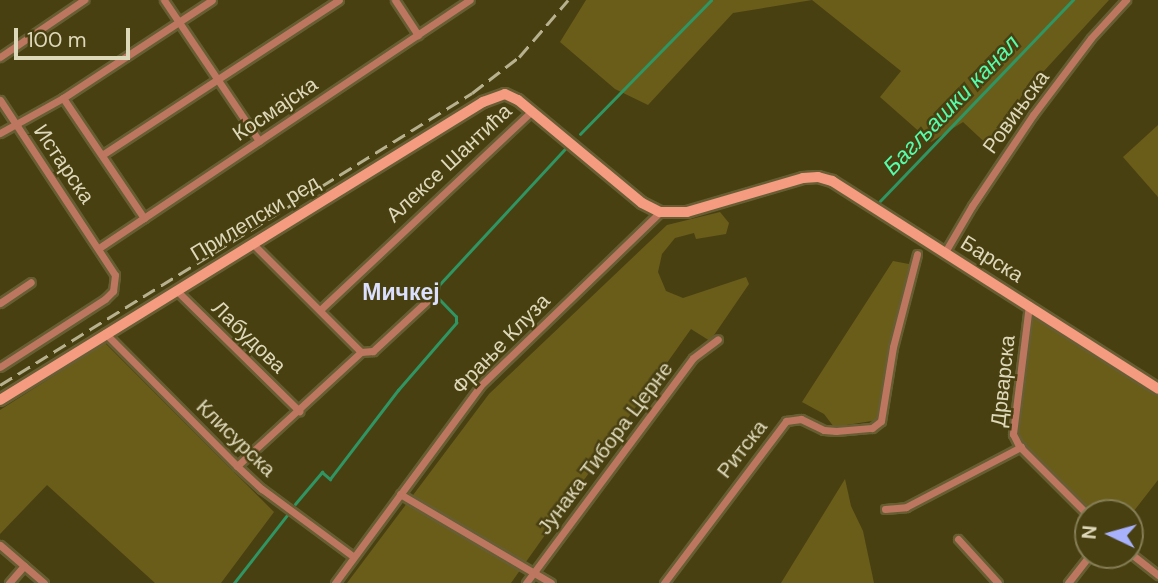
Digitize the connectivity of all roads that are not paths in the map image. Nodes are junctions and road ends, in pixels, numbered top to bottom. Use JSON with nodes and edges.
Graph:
{"nodes":[{"id":1,"x":84,"y":0,"type":"edge"},
{"id":2,"x":164,"y":0,"type":"edge"},
{"id":3,"x":212,"y":0,"type":"edge"},
{"id":4,"x":339,"y":0,"type":"edge"},
{"id":5,"x":395,"y":0,"type":"edge"},
{"id":6,"x":470,"y":0,"type":"edge"},
{"id":7,"x":1126,"y":0,"type":"edge"},
{"id":8,"x":178,"y":22,"type":"junction"},
{"id":9,"x":418,"y":35,"type":"junction"},
{"id":10,"x":0,"y":57,"type":"edge"},
{"id":11,"x":217,"y":80,"type":"junction"},
{"id":12,"x":63,"y":98,"type":"junction"},
{"id":13,"x":0,"y":100,"type":"edge"},
{"id":14,"x":532,"y":111,"type":"junction"},
{"id":15,"x":16,"y":124,"type":"junction"},
{"id":16,"x":0,"y":133,"type":"edge"},
{"id":17,"x":258,"y":141,"type":"junction"},
{"id":18,"x":102,"y":155,"type":"junction"},
{"id":19,"x":660,"y":212,"type":"junction"},
{"id":20,"x":144,"y":218,"type":"junction"},
{"id":21,"x":252,"y":243,"type":"junction"},
{"id":22,"x":99,"y":248,"type":"junction"},
{"id":23,"x":945,"y":252,"type":"junction"},
{"id":24,"x":917,"y":254,"type":"dead end"},
{"id":25,"x":31,"y":282,"type":"dead end"},
{"id":26,"x":175,"y":289,"type":"junction"},
{"id":27,"x":428,"y":300,"type":"dead end"},
{"id":28,"x":0,"y":303,"type":"edge"},
{"id":29,"x":1029,"y":305,"type":"junction"},
{"id":30,"x":320,"y":310,"type":"junction"},
{"id":31,"x":105,"y":333,"type":"junction"},
{"id":32,"x":718,"y":339,"type":"dead end"},
{"id":33,"x":360,"y":352,"type":"junction"},
{"id":34,"x":0,"y":367,"type":"edge"},
{"id":35,"x":1158,"y":389,"type":"edge"},
{"id":36,"x":0,"y":400,"type":"edge"},
{"id":37,"x":299,"y":411,"type":"junction"},
{"id":38,"x":1021,"y":447,"type":"junction"},
{"id":39,"x":237,"y":466,"type":"junction"},
{"id":40,"x":400,"y":494,"type":"junction"},
{"id":41,"x":1074,"y":501,"type":"edge"},
{"id":42,"x":885,"y":509,"type":"dead end"},
{"id":43,"x":958,"y":539,"type":"dead end"},
{"id":44,"x":0,"y":545,"type":"edge"},
{"id":45,"x":354,"y":557,"type":"junction"},
{"id":46,"x":1144,"y":564,"type":"edge"},
{"id":47,"x":24,"y":566,"type":"junction"},
{"id":48,"x":1079,"y":569,"type":"edge"},
{"id":49,"x":533,"y":573,"type":"junction"},
{"id":50,"x":1158,"y":575,"type":"edge"},
{"id":51,"x":9,"y":583,"type":"edge"},
{"id":52,"x":44,"y":583,"type":"edge"},
{"id":53,"x":335,"y":583,"type":"edge"},
{"id":54,"x":526,"y":583,"type":"edge"},
{"id":55,"x":551,"y":583,"type":"edge"},
{"id":56,"x":664,"y":583,"type":"edge"},
{"id":57,"x":998,"y":583,"type":"edge"},
{"id":58,"x":1068,"y":583,"type":"edge"}],
"edges":[{"from":1,"to":10,"type":"street"},
{"from":2,"to":8,"type":"street"},
{"from":3,"to":8,"type":"street"},
{"from":4,"to":11,"type":"street"},
{"from":5,"to":9,"type":"street"},
{"from":6,"to":9,"type":"street","name":"Космајска"},
{"from":7,"to":23,"type":"street","name":"Ровињска"},
{"from":8,"to":11,"type":"street"},
{"from":8,"to":12,"type":"street"},
{"from":9,"to":17,"type":"street","name":"Космајска"},
{"from":11,"to":17,"type":"street"},
{"from":11,"to":18,"type":"street"},
{"from":12,"to":15,"type":"street"},
{"from":12,"to":18,"type":"street"},
{"from":13,"to":15,"type":"street","name":"Истарска"},
{"from":14,"to":19,"type":"street","name":"Алексе Шантића"},
{"from":14,"to":21,"type":"street","name":"Прилепски ред"},
{"from":14,"to":30,"type":"street","name":"Алексе Шантића"},
{"from":15,"to":16,"type":"street"},
{"from":15,"to":22,"type":"street","name":"Истарска"},
{"from":17,"to":20,"type":"street","name":"Космајска"},
{"from":18,"to":20,"type":"street"},
{"from":19,"to":23,"type":"street","name":"Барска"},
{"from":19,"to":40,"type":"street","name":"Фрање Клуза"},
{"from":20,"to":22,"type":"street","name":"Космајска"},
{"from":21,"to":26,"type":"street","name":"Прилепски ред"},
{"from":21,"to":30,"type":"street"},
{"from":22,"to":34,"type":"street","name":"Истарска"},
{"from":23,"to":29,"type":"street","name":"Барска"},
{"from":24,"to":56,"type":"street","name":"Ритска"},
{"from":25,"to":28,"type":"street"},
{"from":26,"to":31,"type":"street","name":"Прилепски ред"},
{"from":26,"to":37,"type":"street","name":"Лабудова"},
{"from":27,"to":33,"type":"street"},
{"from":29,"to":35,"type":"street","name":"Барска"},
{"from":29,"to":38,"type":"street","name":"Дрварска"},
{"from":30,"to":33,"type":"street"},
{"from":31,"to":36,"type":"street","name":"Прилепски ред"},
{"from":31,"to":39,"type":"street","name":"Клисурска"},
{"from":32,"to":49,"type":"street","name":"Јунака Тибора Церне"},
{"from":33,"to":37,"type":"street"},
{"from":37,"to":39,"type":"street"},
{"from":38,"to":41,"type":"street","name":"Дрварска"},
{"from":38,"to":42,"type":"street"},
{"from":39,"to":45,"type":"street","name":"Клисурска"},
{"from":40,"to":45,"type":"street","name":"Фрање Клуза"},
{"from":40,"to":49,"type":"street"},
{"from":43,"to":57,"type":"street"},
{"from":44,"to":47,"type":"street"},
{"from":45,"to":53,"type":"street","name":"Фрање Клуза"},
{"from":46,"to":50,"type":"street"},
{"from":47,"to":51,"type":"street"},
{"from":47,"to":52,"type":"street"},
{"from":48,"to":58,"type":"street"},
{"from":49,"to":54,"type":"street","name":"Јунака Тибора Церне"},
{"from":49,"to":55,"type":"street"}]}
